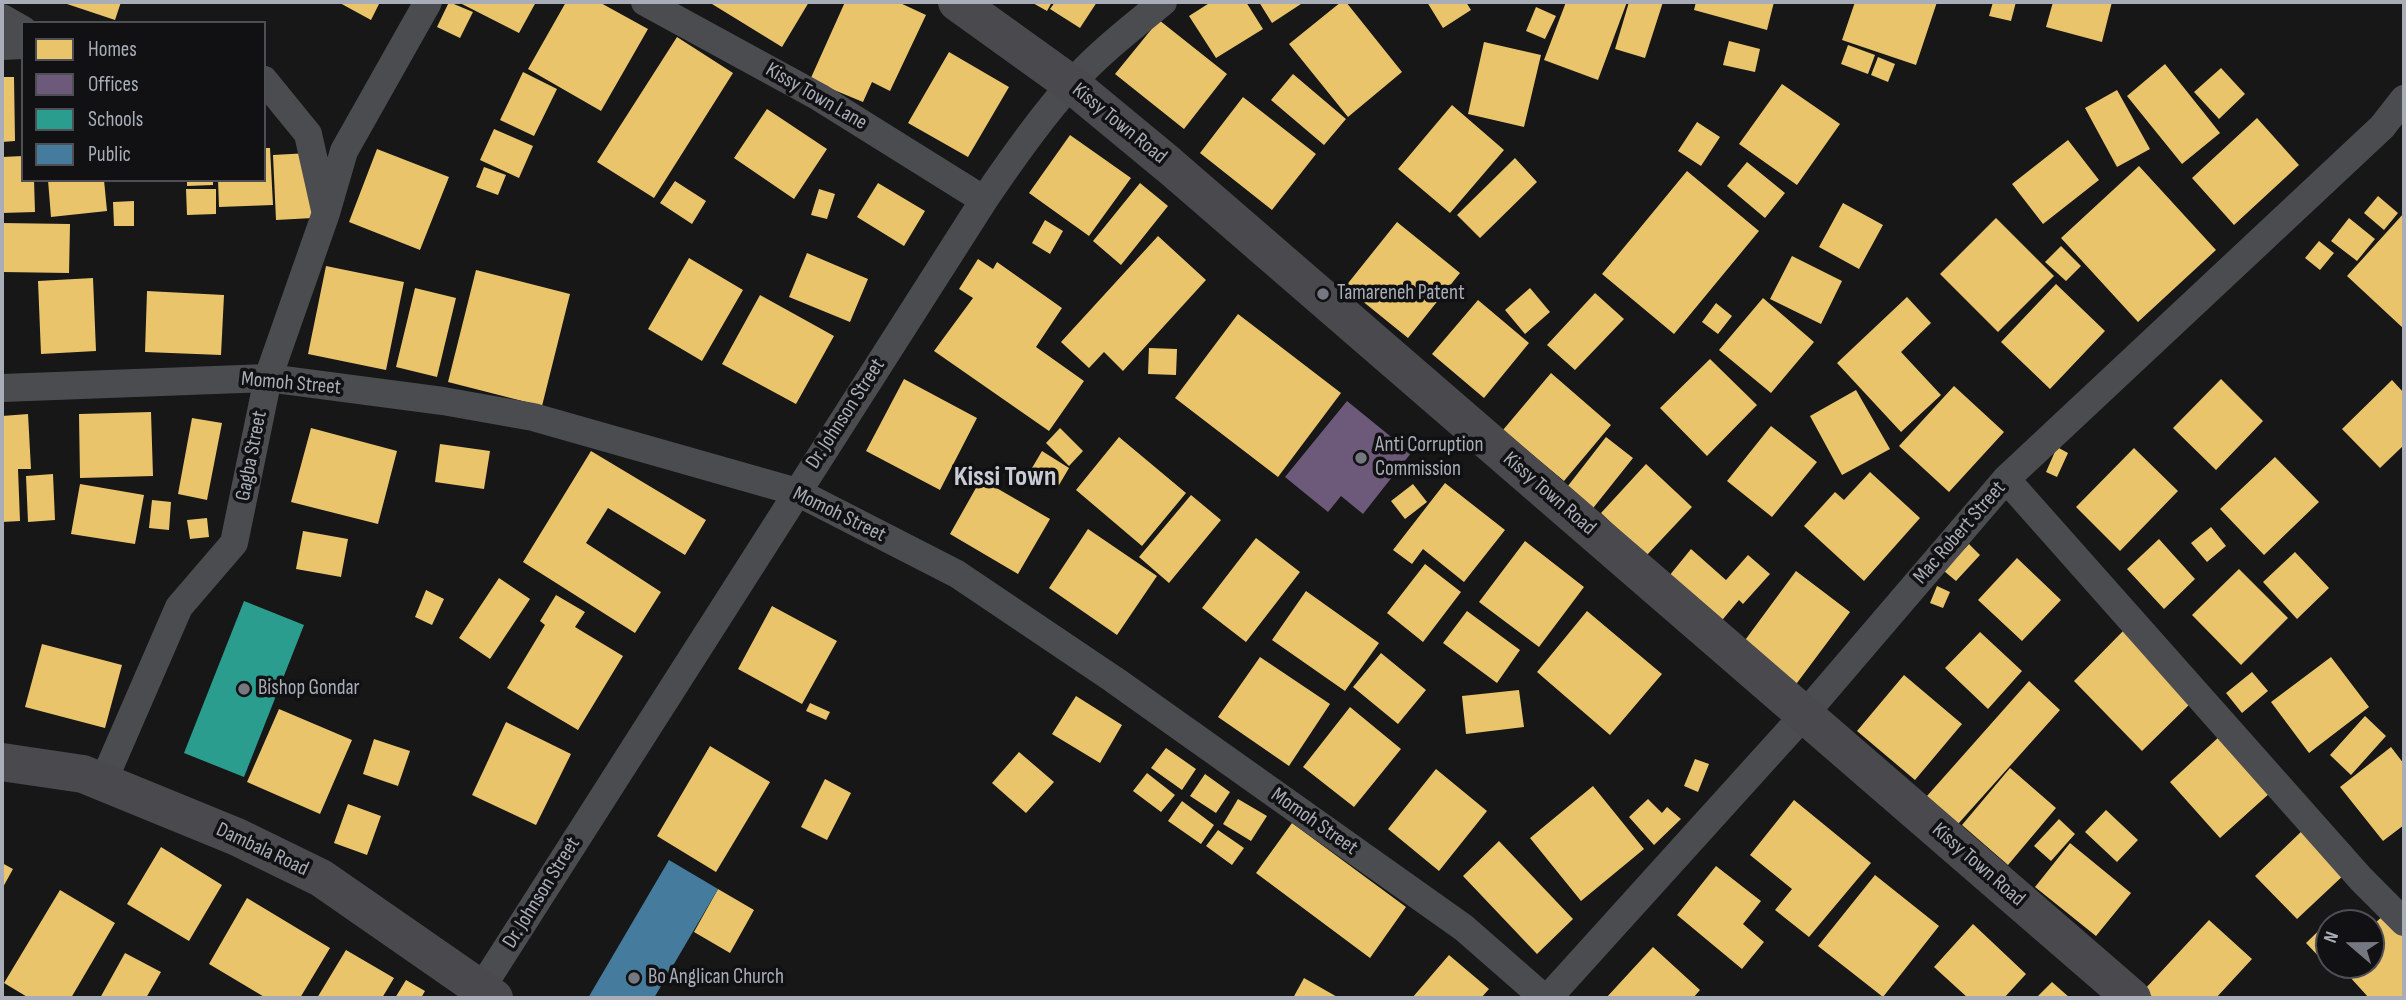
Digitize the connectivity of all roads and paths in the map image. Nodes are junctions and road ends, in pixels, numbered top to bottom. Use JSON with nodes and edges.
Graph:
{"nodes":[{"id":1,"x":428,"y":2,"type":"edge"},
{"id":2,"x":645,"y":2,"type":"edge"},
{"id":3,"x":957,"y":2,"type":"edge"},
{"id":4,"x":1163,"y":2,"type":"edge"},
{"id":5,"x":2,"y":18,"type":"edge"},
{"id":6,"x":21,"y":29,"type":"edge"},
{"id":7,"x":21,"y":45,"type":"edge"},
{"id":8,"x":2,"y":46,"type":"edge"},
{"id":9,"x":266,"y":82,"type":"edge"},
{"id":10,"x":1071,"y":84,"type":"junction"},
{"id":11,"x":2404,"y":99,"type":"edge"},
{"id":12,"x":984,"y":200,"type":"junction"},
{"id":13,"x":326,"y":213,"type":"junction"},
{"id":14,"x":268,"y":378,"type":"junction"},
{"id":15,"x":2,"y":388,"type":"edge"},
{"id":16,"x":2006,"y":479,"type":"junction"},
{"id":17,"x":797,"y":492,"type":"junction"},
{"id":18,"x":1804,"y":715,"type":"junction"},
{"id":19,"x":2,"y":762,"type":"edge"},
{"id":20,"x":103,"y":782,"type":"junction"},
{"id":21,"x":2404,"y":922,"type":"edge"},
{"id":22,"x":483,"y":996,"type":"edge"},
{"id":23,"x":1546,"y":998,"type":"edge"},
{"id":24,"x":2132,"y":998,"type":"edge"}],
"edges":[{"from":1,"to":13,"type":"street","name":"Gagba Street"},
{"from":2,"to":12,"type":"street","name":"Kissy Town Lane"},
{"from":3,"to":10,"type":"street","name":"Kissy Town Road"},
{"from":4,"to":10,"type":"street","name":"Dr. Johnson Street"},
{"from":5,"to":6,"type":"street"},
{"from":7,"to":8,"type":"street"},
{"from":9,"to":13,"type":"street"},
{"from":10,"to":12,"type":"street","name":"Dr. Johnson Street"},
{"from":10,"to":18,"type":"street","name":"Kissy Town Road"},
{"from":11,"to":16,"type":"street","name":"Mac Robert Street"},
{"from":12,"to":17,"type":"street","name":"Dr. Johnson Street"},
{"from":13,"to":14,"type":"street","name":"Gagba Street"},
{"from":14,"to":15,"type":"street","name":"Momoh Street"},
{"from":14,"to":17,"type":"street","name":"Momoh Street"},
{"from":14,"to":20,"type":"street","name":"Gagba Street"},
{"from":16,"to":18,"type":"street","name":"Mac Robert Street"},
{"from":16,"to":21,"type":"street"},
{"from":17,"to":22,"type":"street","name":"Dr. Johnson Street"},
{"from":17,"to":23,"type":"street","name":"Momoh Street"},
{"from":18,"to":23,"type":"street","name":"Mac Robert Street"},
{"from":18,"to":24,"type":"street","name":"Kissy Town Road"},
{"from":19,"to":20,"type":"street","name":"Dambala Road"},
{"from":20,"to":22,"type":"street","name":"Dambala Road"}]}
